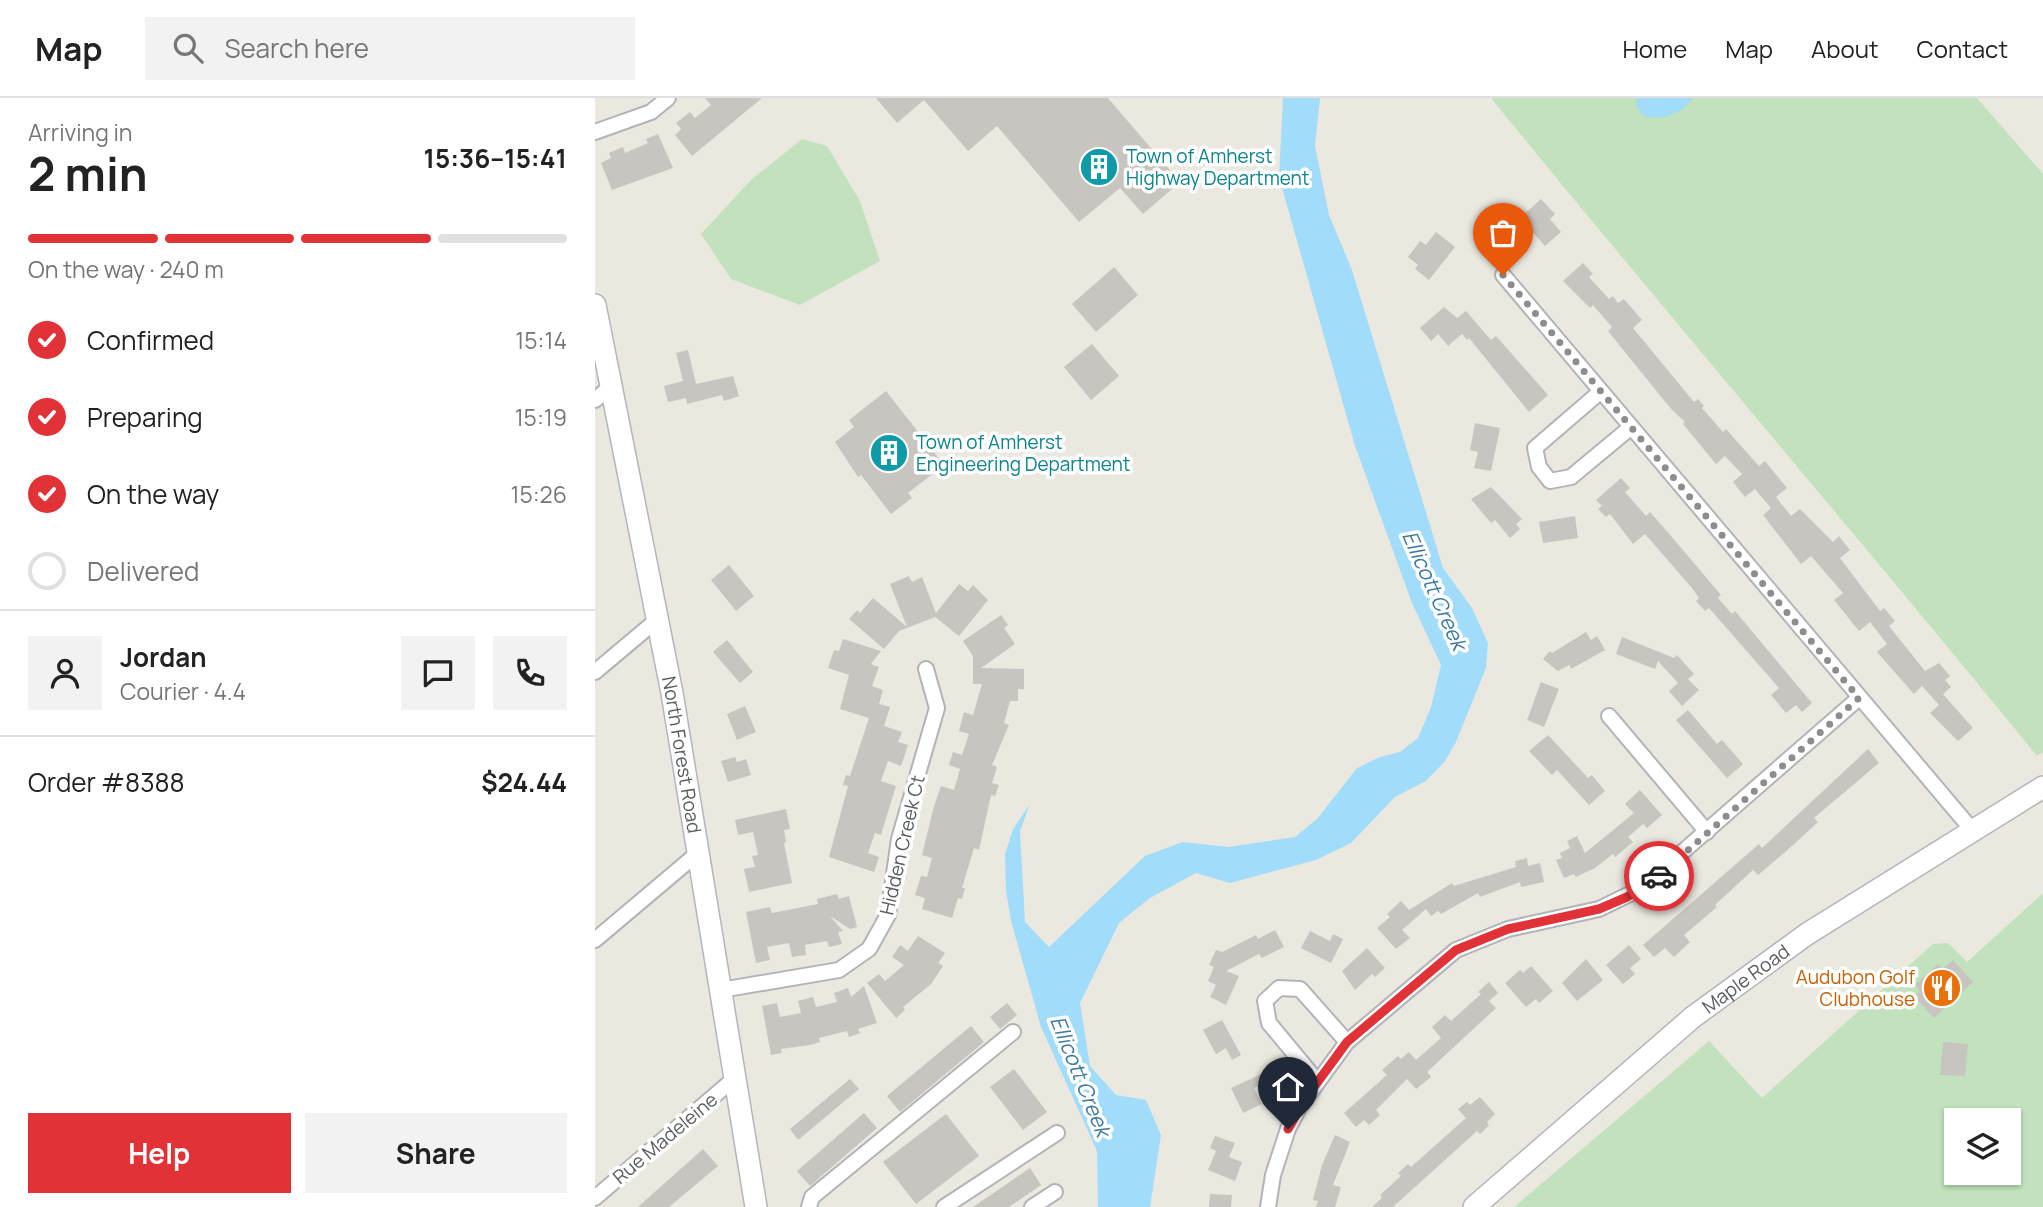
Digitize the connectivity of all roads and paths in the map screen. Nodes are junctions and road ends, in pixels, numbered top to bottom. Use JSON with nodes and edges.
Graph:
{"nodes":[{"id":1,"x":668,"y":98,"type":"edge"},
{"id":2,"x":595,"y":132,"type":"edge"},
{"id":3,"x":1503,"y":275,"type":"dead end"},
{"id":4,"x":595,"y":305,"type":"edge"},
{"id":5,"x":613,"y":385,"type":"junction"},
{"id":6,"x":1599,"y":392,"type":"junction"},
{"id":7,"x":595,"y":400,"type":"edge"},
{"id":8,"x":1630,"y":428,"type":"junction"},
{"id":9,"x":658,"y":620,"type":"junction"},
{"id":10,"x":926,"y":669,"type":"dead end"},
{"id":11,"x":595,"y":672,"type":"edge"},
{"id":12,"x":1859,"y":698,"type":"junction"},
{"id":13,"x":1609,"y":716,"type":"dead end"},
{"id":14,"x":2043,"y":787,"type":"edge"},
{"id":15,"x":1973,"y":831,"type":"junction"},
{"id":16,"x":1707,"y":832,"type":"junction"},
{"id":17,"x":698,"y":853,"type":"junction"},
{"id":18,"x":595,"y":940,"type":"edge"},
{"id":19,"x":721,"y":990,"type":"junction"},
{"id":20,"x":1013,"y":1031,"type":"dead end"},
{"id":21,"x":1347,"y":1042,"type":"junction"},
{"id":22,"x":735,"y":1079,"type":"junction"},
{"id":23,"x":1317,"y":1082,"type":"junction"},
{"id":24,"x":1057,"y":1133,"type":"dead end"},
{"id":25,"x":1055,"y":1192,"type":"dead end"},
{"id":26,"x":595,"y":1198,"type":"edge"},
{"id":27,"x":756,"y":1207,"type":"edge"},
{"id":28,"x":809,"y":1207,"type":"edge"},
{"id":29,"x":944,"y":1207,"type":"edge"},
{"id":30,"x":1032,"y":1207,"type":"edge"},
{"id":31,"x":1268,"y":1207,"type":"edge"},
{"id":32,"x":1474,"y":1207,"type":"edge"}],
"edges":[{"from":1,"to":2,"type":"street"},
{"from":3,"to":6,"type":"street"},
{"from":4,"to":5,"type":"street","name":"North Forest Road"},
{"from":5,"to":7,"type":"street"},
{"from":5,"to":9,"type":"street","name":"North Forest Road"},
{"from":6,"to":8,"type":"street"},
{"from":6,"to":8,"type":"street"},
{"from":8,"to":12,"type":"street"},
{"from":9,"to":11,"type":"street"},
{"from":9,"to":17,"type":"street","name":"North Forest Road"},
{"from":10,"to":19,"type":"street","name":"Hidden Creek Ct"},
{"from":12,"to":15,"type":"street"},
{"from":12,"to":16,"type":"street"},
{"from":13,"to":16,"type":"street"},
{"from":14,"to":15,"type":"street","name":"Maple Road"},
{"from":15,"to":32,"type":"street","name":"Maple Road"},
{"from":16,"to":21,"type":"street"},
{"from":17,"to":18,"type":"street"},
{"from":17,"to":19,"type":"street","name":"North Forest Road"},
{"from":19,"to":22,"type":"street","name":"North Forest Road"},
{"from":20,"to":28,"type":"street"},
{"from":21,"to":23,"type":"street"},
{"from":21,"to":23,"type":"street"},
{"from":22,"to":26,"type":"street","name":"Rue Madeleine"},
{"from":22,"to":27,"type":"street","name":"North Forest Road"},
{"from":23,"to":31,"type":"street"},
{"from":24,"to":29,"type":"street"},
{"from":25,"to":30,"type":"street"}]}
